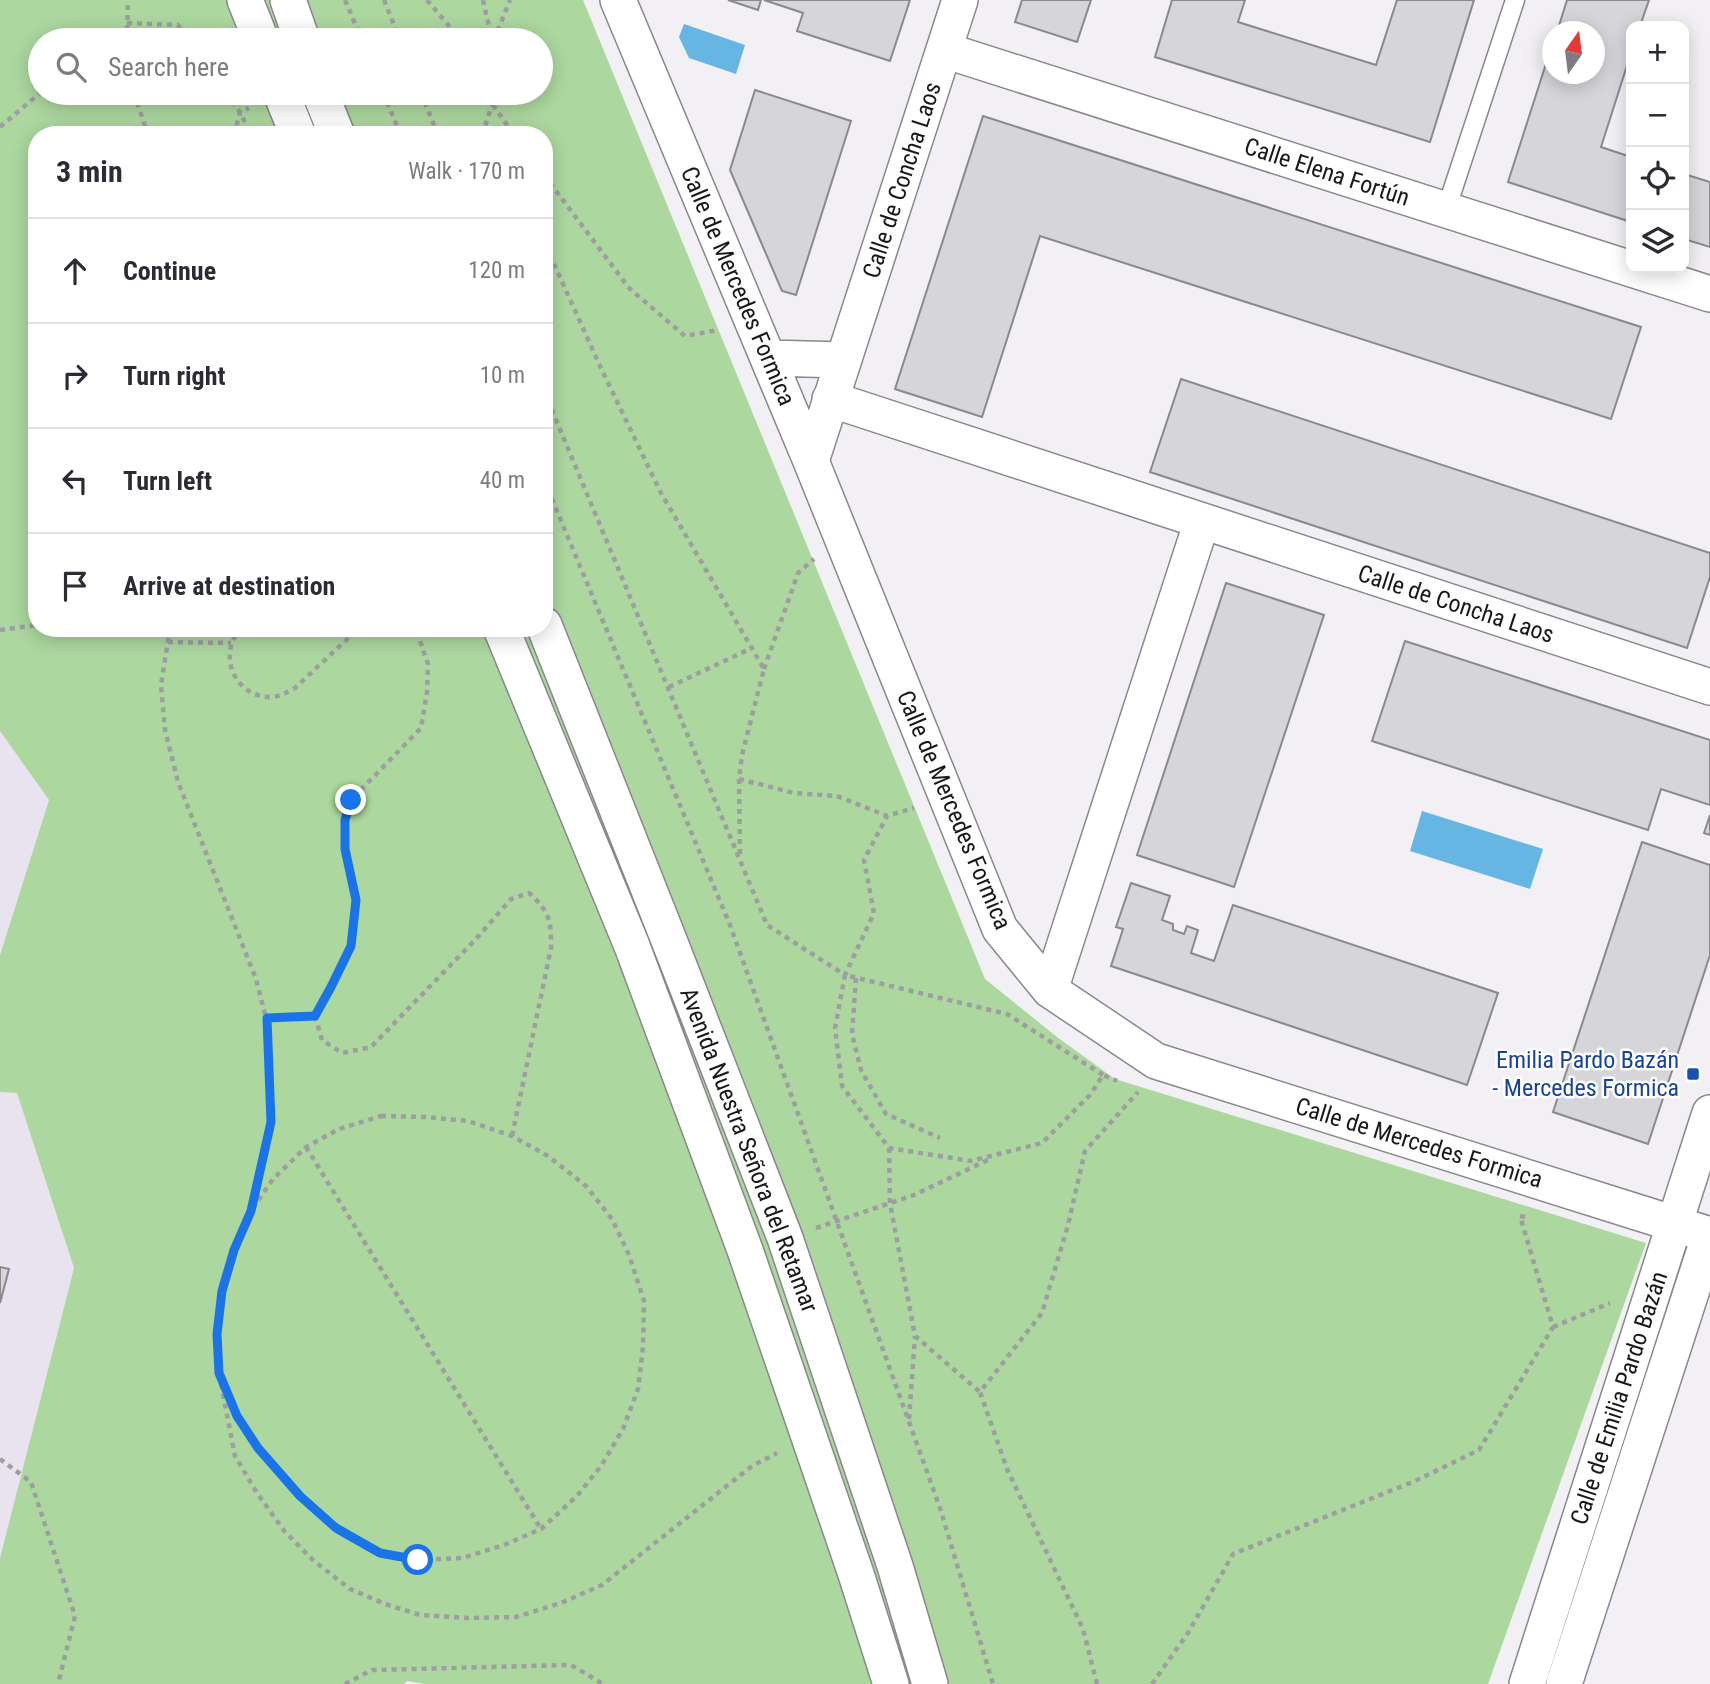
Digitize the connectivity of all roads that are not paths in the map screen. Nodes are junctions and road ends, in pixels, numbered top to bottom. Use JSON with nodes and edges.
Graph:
{"nodes":[{"id":1,"x":245,"y":0,"type":"edge"},
{"id":2,"x":288,"y":0,"type":"edge"},
{"id":3,"x":618,"y":0,"type":"edge"},
{"id":4,"x":960,"y":0,"type":"edge"},
{"id":5,"x":1515,"y":0,"type":"edge"},
{"id":6,"x":256,"y":28,"type":"edge"},
{"id":7,"x":298,"y":28,"type":"edge"},
{"id":8,"x":944,"y":50,"type":"junction"},
{"id":9,"x":286,"y":105,"type":"edge"},
{"id":10,"x":325,"y":105,"type":"edge"},
{"id":11,"x":294,"y":126,"type":"edge"},
{"id":12,"x":333,"y":126,"type":"edge"},
{"id":13,"x":1446,"y":209,"type":"junction"},
{"id":14,"x":1710,"y":294,"type":"edge"},
{"id":15,"x":768,"y":358,"type":"junction"},
{"id":16,"x":843,"y":360,"type":"junction"},
{"id":17,"x":830,"y":399,"type":"junction"},
{"id":18,"x":811,"y":461,"type":"junction"},
{"id":19,"x":1202,"y":521,"type":"junction"},
{"id":20,"x":505,"y":637,"type":"edge"},
{"id":21,"x":549,"y":637,"type":"edge"},
{"id":22,"x":1710,"y":687,"type":"edge"},
{"id":23,"x":1050,"y":990,"type":"junction"},
{"id":24,"x":1710,"y":1113,"type":"edge"},
{"id":25,"x":1675,"y":1223,"type":"junction"},
{"id":26,"x":1710,"y":1234,"type":"edge"},
{"id":27,"x":891,"y":1684,"type":"edge"},
{"id":28,"x":930,"y":1684,"type":"edge"},
{"id":29,"x":1527,"y":1684,"type":"edge"},
{"id":30,"x":1564,"y":1684,"type":"edge"}],
"edges":[{"from":1,"to":6,"type":"street"},
{"from":2,"to":7,"type":"street"},
{"from":3,"to":15,"type":"street","name":"Calle de Mercedes Formica"},
{"from":4,"to":8,"type":"street","name":"Calle de Concha Laos"},
{"from":5,"to":13,"type":"lane"},
{"from":8,"to":13,"type":"street","name":"Calle Elena Fortún"},
{"from":8,"to":16,"type":"street","name":"Calle de Concha Laos"},
{"from":9,"to":11,"type":"street"},
{"from":10,"to":12,"type":"street"},
{"from":13,"to":14,"type":"street","name":"Calle Elena Fortún"},
{"from":15,"to":16,"type":"street"},
{"from":15,"to":18,"type":"street","name":"Calle de Mercedes Formica"},
{"from":16,"to":17,"type":"street","name":"Calle de Concha Laos"},
{"from":17,"to":18,"type":"street","name":"Calle de Concha Laos"},
{"from":17,"to":19,"type":"street","name":"Calle de Concha Laos"},
{"from":18,"to":23,"type":"street","name":"Calle de Mercedes Formica"},
{"from":19,"to":22,"type":"street","name":"Calle de Concha Laos"},
{"from":19,"to":23,"type":"street"},
{"from":20,"to":27,"type":"street","name":"Avenida Nuestra Señora del Retamar"},
{"from":21,"to":28,"type":"street","name":"Avenida Nuestra Señora del Retamar"},
{"from":23,"to":25,"type":"street","name":"Calle de Mercedes Formica"},
{"from":24,"to":25,"type":"street","name":"Calle de Emilia Pardo Bazán"},
{"from":25,"to":26,"type":"street","name":"Calle de Mercedes Formica"},
{"from":25,"to":29,"type":"street","name":"Calle de Emilia Pardo Bazán"},
{"from":26,"to":30,"type":"street","name":"Calle de Emilia Pardo Bazán"}]}
